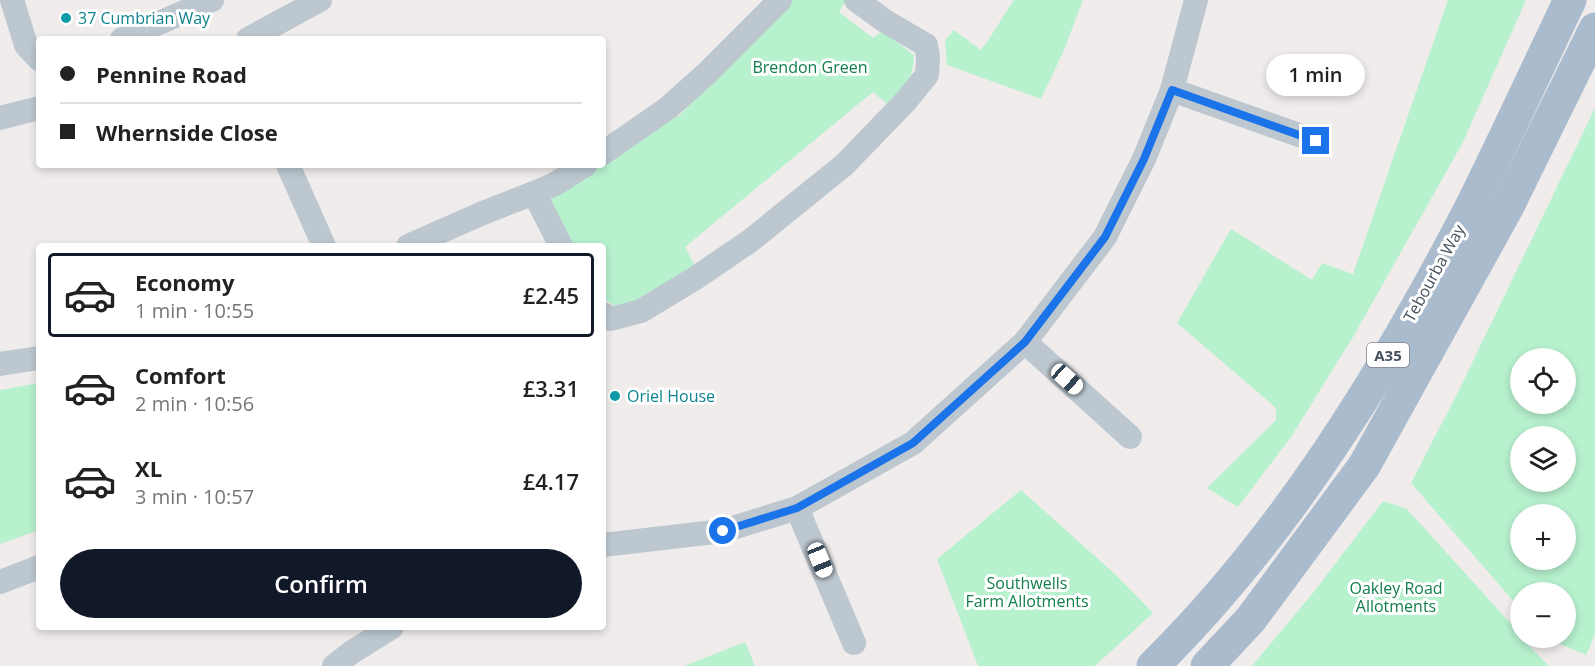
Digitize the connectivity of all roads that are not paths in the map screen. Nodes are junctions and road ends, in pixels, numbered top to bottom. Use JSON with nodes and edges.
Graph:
{"nodes":[{"id":1,"x":12,"y":0,"type":"edge"},
{"id":2,"x":212,"y":0,"type":"edge"},
{"id":3,"x":320,"y":0,"type":"edge"},
{"id":4,"x":780,"y":0,"type":"edge"},
{"id":5,"x":856,"y":0,"type":"edge"},
{"id":6,"x":1196,"y":0,"type":"edge"},
{"id":7,"x":1570,"y":0,"type":"edge"},
{"id":8,"x":1595,"y":29,"type":"edge"},
{"id":9,"x":129,"y":36,"type":"edge"},
{"id":10,"x":254,"y":36,"type":"edge"},
{"id":11,"x":36,"y":56,"type":"edge"},
{"id":12,"x":1172,"y":90,"type":"junction"},
{"id":13,"x":36,"y":109,"type":"edge"},
{"id":14,"x":0,"y":118,"type":"edge"},
{"id":15,"x":1316,"y":141,"type":"dead end"},
{"id":16,"x":606,"y":151,"type":"edge"},
{"id":17,"x":289,"y":168,"type":"edge"},
{"id":18,"x":580,"y":168,"type":"edge"},
{"id":19,"x":534,"y":194,"type":"junction"},
{"id":20,"x":323,"y":243,"type":"edge"},
{"id":21,"x":415,"y":243,"type":"edge"},
{"id":22,"x":559,"y":243,"type":"edge"},
{"id":23,"x":606,"y":316,"type":"edge"},
{"id":24,"x":1025,"y":342,"type":"junction"},
{"id":25,"x":36,"y":358,"type":"edge"},
{"id":26,"x":0,"y":364,"type":"edge"},
{"id":27,"x":1131,"y":437,"type":"dead end"},
{"id":28,"x":797,"y":508,"type":"junction"},
{"id":29,"x":606,"y":545,"type":"edge"},
{"id":30,"x":36,"y":568,"type":"edge"},
{"id":31,"x":0,"y":582,"type":"edge"},
{"id":32,"x":387,"y":630,"type":"edge"},
{"id":33,"x":854,"y":643,"type":"dead end"},
{"id":34,"x":334,"y":666,"type":"edge"},
{"id":35,"x":1153,"y":666,"type":"edge"},
{"id":36,"x":1207,"y":666,"type":"edge"}],
"edges":[{"from":1,"to":11,"type":"street"},
{"from":2,"to":9,"type":"street"},
{"from":3,"to":10,"type":"street"},
{"from":4,"to":16,"type":"street"},
{"from":5,"to":23,"type":"street"},
{"from":6,"to":12,"type":"street"},
{"from":7,"to":35,"type":"main road","name":"Tebourba Way","number":"A35"},
{"from":8,"to":36,"type":"main road","name":"Tebourba Way","number":"A35"},
{"from":12,"to":15,"type":"street"},
{"from":12,"to":24,"type":"street"},
{"from":13,"to":14,"type":"street"},
{"from":17,"to":20,"type":"street"},
{"from":18,"to":19,"type":"street"},
{"from":19,"to":21,"type":"street"},
{"from":19,"to":22,"type":"street"},
{"from":24,"to":27,"type":"street"},
{"from":24,"to":28,"type":"street"},
{"from":25,"to":26,"type":"street"},
{"from":28,"to":29,"type":"street"},
{"from":28,"to":33,"type":"street"},
{"from":30,"to":31,"type":"street"},
{"from":32,"to":34,"type":"street"}]}
